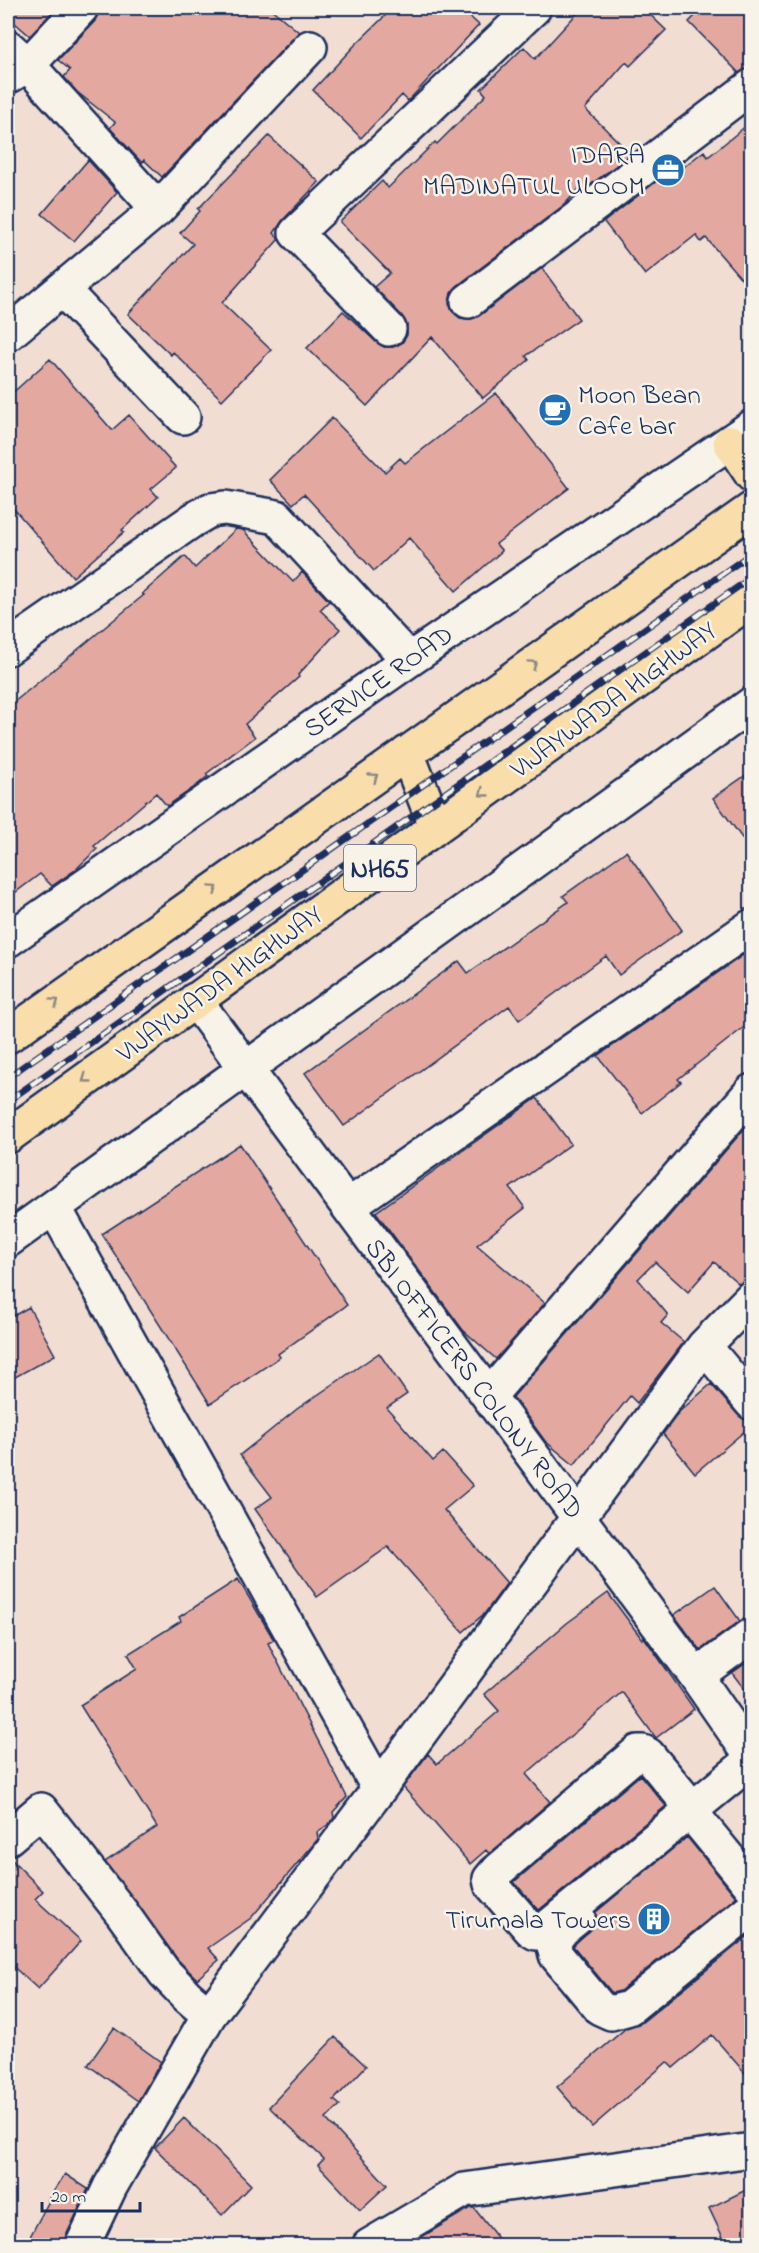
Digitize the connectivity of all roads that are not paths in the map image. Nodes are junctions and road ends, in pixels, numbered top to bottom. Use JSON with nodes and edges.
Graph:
{"nodes":[{"id":1,"x":81,"y":8,"type":"edge"},
{"id":2,"x":534,"y":8,"type":"edge"},
{"id":3,"x":310,"y":47,"type":"dead end"},
{"id":4,"x":14,"y":63,"type":"edge"},
{"id":5,"x":752,"y":86,"type":"edge"},
{"id":6,"x":158,"y":209,"type":"junction"},
{"id":7,"x":62,"y":289,"type":"junction"},
{"id":8,"x":468,"y":301,"type":"dead end"},
{"id":9,"x":389,"y":329,"type":"dead end"},
{"id":10,"x":8,"y":333,"type":"edge"},
{"id":11,"x":183,"y":417,"type":"dead end"},
{"id":12,"x":741,"y":434,"type":"edge"},
{"id":13,"x":752,"y":475,"type":"edge"},
{"id":14,"x":752,"y":509,"type":"edge"},
{"id":15,"x":752,"y":599,"type":"edge"},
{"id":16,"x":8,"y":648,"type":"edge"},
{"id":17,"x":409,"y":660,"type":"junction"},
{"id":18,"x":752,"y":704,"type":"edge"},
{"id":19,"x":407,"y":753,"type":"junction"},
{"id":20,"x":436,"y":827,"type":"junction"},
{"id":21,"x":752,"y":926,"type":"edge"},
{"id":22,"x":8,"y":940,"type":"edge"},
{"id":23,"x":195,"y":1000,"type":"junction"},
{"id":24,"x":8,"y":1036,"type":"edge"},
{"id":25,"x":246,"y":1068,"type":"junction"},
{"id":26,"x":752,"y":1091,"type":"edge"},
{"id":27,"x":8,"y":1136,"type":"edge"},
{"id":28,"x":348,"y":1206,"type":"junction"},
{"id":29,"x":54,"y":1207,"type":"junction"},
{"id":30,"x":8,"y":1240,"type":"edge"},
{"id":31,"x":752,"y":1297,"type":"edge"},
{"id":32,"x":704,"y":1346,"type":"junction"},
{"id":33,"x":489,"y":1396,"type":"junction"},
{"id":34,"x":752,"y":1402,"type":"edge"},
{"id":35,"x":579,"y":1518,"type":"junction"},
{"id":36,"x":752,"y":1635,"type":"edge"},
{"id":37,"x":696,"y":1676,"type":"junction"},
{"id":38,"x":752,"y":1759,"type":"edge"},
{"id":39,"x":752,"y":1778,"type":"edge"},
{"id":40,"x":379,"y":1790,"type":"junction"},
{"id":41,"x":695,"y":1815,"type":"junction"},
{"id":42,"x":8,"y":1838,"type":"edge"},
{"id":43,"x":741,"y":1853,"type":"edge"},
{"id":44,"x":752,"y":1887,"type":"edge"},
{"id":45,"x":752,"y":1908,"type":"edge"},
{"id":46,"x":209,"y":2015,"type":"junction"},
{"id":47,"x":752,"y":2150,"type":"edge"},
{"id":48,"x":81,"y":2246,"type":"edge"},
{"id":49,"x":369,"y":2246,"type":"edge"}],
"edges":[{"from":1,"to":4,"type":"street"},
{"from":2,"to":9,"type":"street"},
{"from":3,"to":6,"type":"street"},
{"from":4,"to":6,"type":"street"},
{"from":5,"to":8,"type":"street"},
{"from":6,"to":7,"type":"street"},
{"from":7,"to":10,"type":"street"},
{"from":7,"to":11,"type":"street"},
{"from":12,"to":13,"type":"highway"},
{"from":12,"to":17,"type":"street","name":"SERVICE ROAD"},
{"from":19,"to":14,"type":"highway","number":"NH65","one_way":true},
{"from":15,"to":20,"type":"highway","name":"VIJAYWADA HIGHWAY","number":"NH65","one_way":true},
{"from":16,"to":17,"type":"street"},
{"from":17,"to":22,"type":"street","name":"SERVICE ROAD"},
{"from":18,"to":25,"type":"street"},
{"from":19,"to":20,"type":"highway"},
{"from":24,"to":19,"type":"highway","number":"NH65","one_way":true},
{"from":20,"to":23,"type":"highway","name":"VIJAYWADA HIGHWAY","number":"NH65"},
{"from":21,"to":28,"type":"street"},
{"from":23,"to":25,"type":"street","name":"SBI OFFICERS COLONY ROAD"},
{"from":23,"to":27,"type":"highway","name":"VIJAYWADA HIGHWAY","number":"NH65","one_way":true},
{"from":25,"to":28,"type":"street","name":"SBI OFFICERS COLONY ROAD"},
{"from":25,"to":29,"type":"street"},
{"from":26,"to":33,"type":"street"},
{"from":28,"to":33,"type":"street","name":"SBI OFFICERS COLONY ROAD"},
{"from":29,"to":30,"type":"street"},
{"from":29,"to":40,"type":"street"},
{"from":31,"to":32,"type":"street"},
{"from":32,"to":34,"type":"street"},
{"from":32,"to":35,"type":"street"},
{"from":33,"to":35,"type":"street","name":"SBI OFFICERS COLONY ROAD"},
{"from":35,"to":37,"type":"street","name":"SBI OFFICERS COLONY ROAD"},
{"from":35,"to":40,"type":"street"},
{"from":36,"to":37,"type":"street"},
{"from":37,"to":38,"type":"street","name":"SBI OFFICERS COLONY ROAD"},
{"from":38,"to":41,"type":"street"},
{"from":39,"to":41,"type":"street"},
{"from":40,"to":46,"type":"street"},
{"from":41,"to":41,"type":"street"},
{"from":41,"to":43,"type":"street"},
{"from":41,"to":45,"type":"street"},
{"from":42,"to":46,"type":"street"},
{"from":43,"to":44,"type":"street"},
{"from":46,"to":48,"type":"street"},
{"from":47,"to":49,"type":"street"}]}
